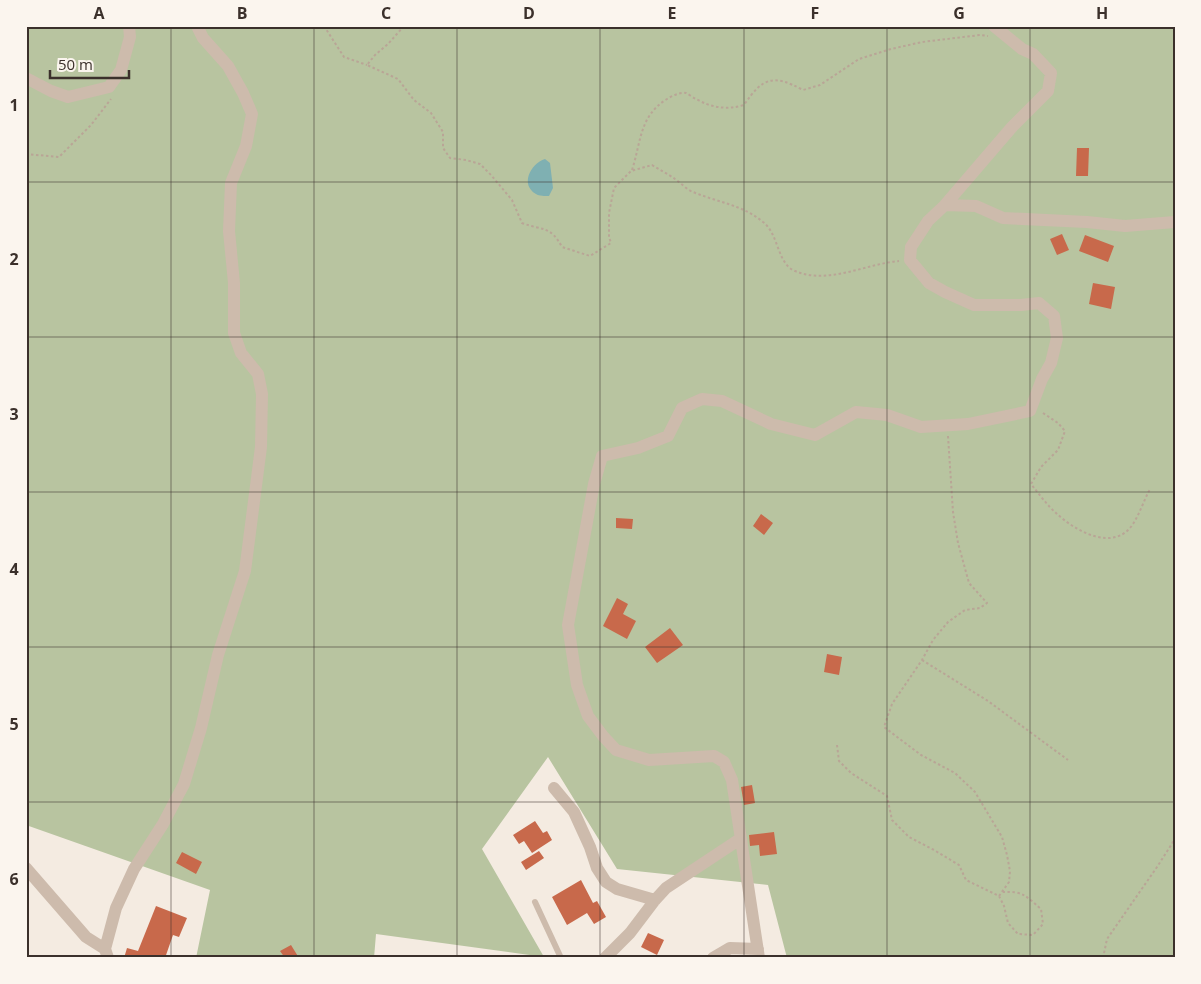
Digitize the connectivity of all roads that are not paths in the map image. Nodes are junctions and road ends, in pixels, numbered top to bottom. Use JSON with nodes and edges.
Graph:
{"nodes":[{"id":1,"x":128,"y":26,"type":"edge"},
{"id":2,"x":197,"y":26,"type":"edge"},
{"id":3,"x":992,"y":31,"type":"edge"},
{"id":4,"x":26,"y":78,"type":"edge"},
{"id":5,"x":945,"y":205,"type":"junction"},
{"id":6,"x":1175,"y":222,"type":"edge"},
{"id":7,"x":554,"y":788,"type":"dead end"},
{"id":8,"x":740,"y":839,"type":"junction"},
{"id":9,"x":26,"y":868,"type":"edge"},
{"id":10,"x":655,"y":900,"type":"junction"},
{"id":11,"x":535,"y":902,"type":"dead end"},
{"id":12,"x":106,"y":953,"type":"edge"},
{"id":13,"x":759,"y":953,"type":"edge"},
{"id":14,"x":561,"y":958,"type":"edge"},
{"id":15,"x":605,"y":958,"type":"edge"},
{"id":16,"x":713,"y":958,"type":"edge"}],
"edges":[{"from":1,"to":4,"type":"street"},
{"from":2,"to":12,"type":"street"},
{"from":3,"to":5,"type":"street"},
{"from":5,"to":6,"type":"street"},
{"from":5,"to":8,"type":"street"},
{"from":7,"to":10,"type":"street"},
{"from":8,"to":10,"type":"street"},
{"from":8,"to":13,"type":"street"},
{"from":9,"to":12,"type":"street"},
{"from":10,"to":15,"type":"street"},
{"from":11,"to":14,"type":"lane"},
{"from":13,"to":16,"type":"street"}]}
